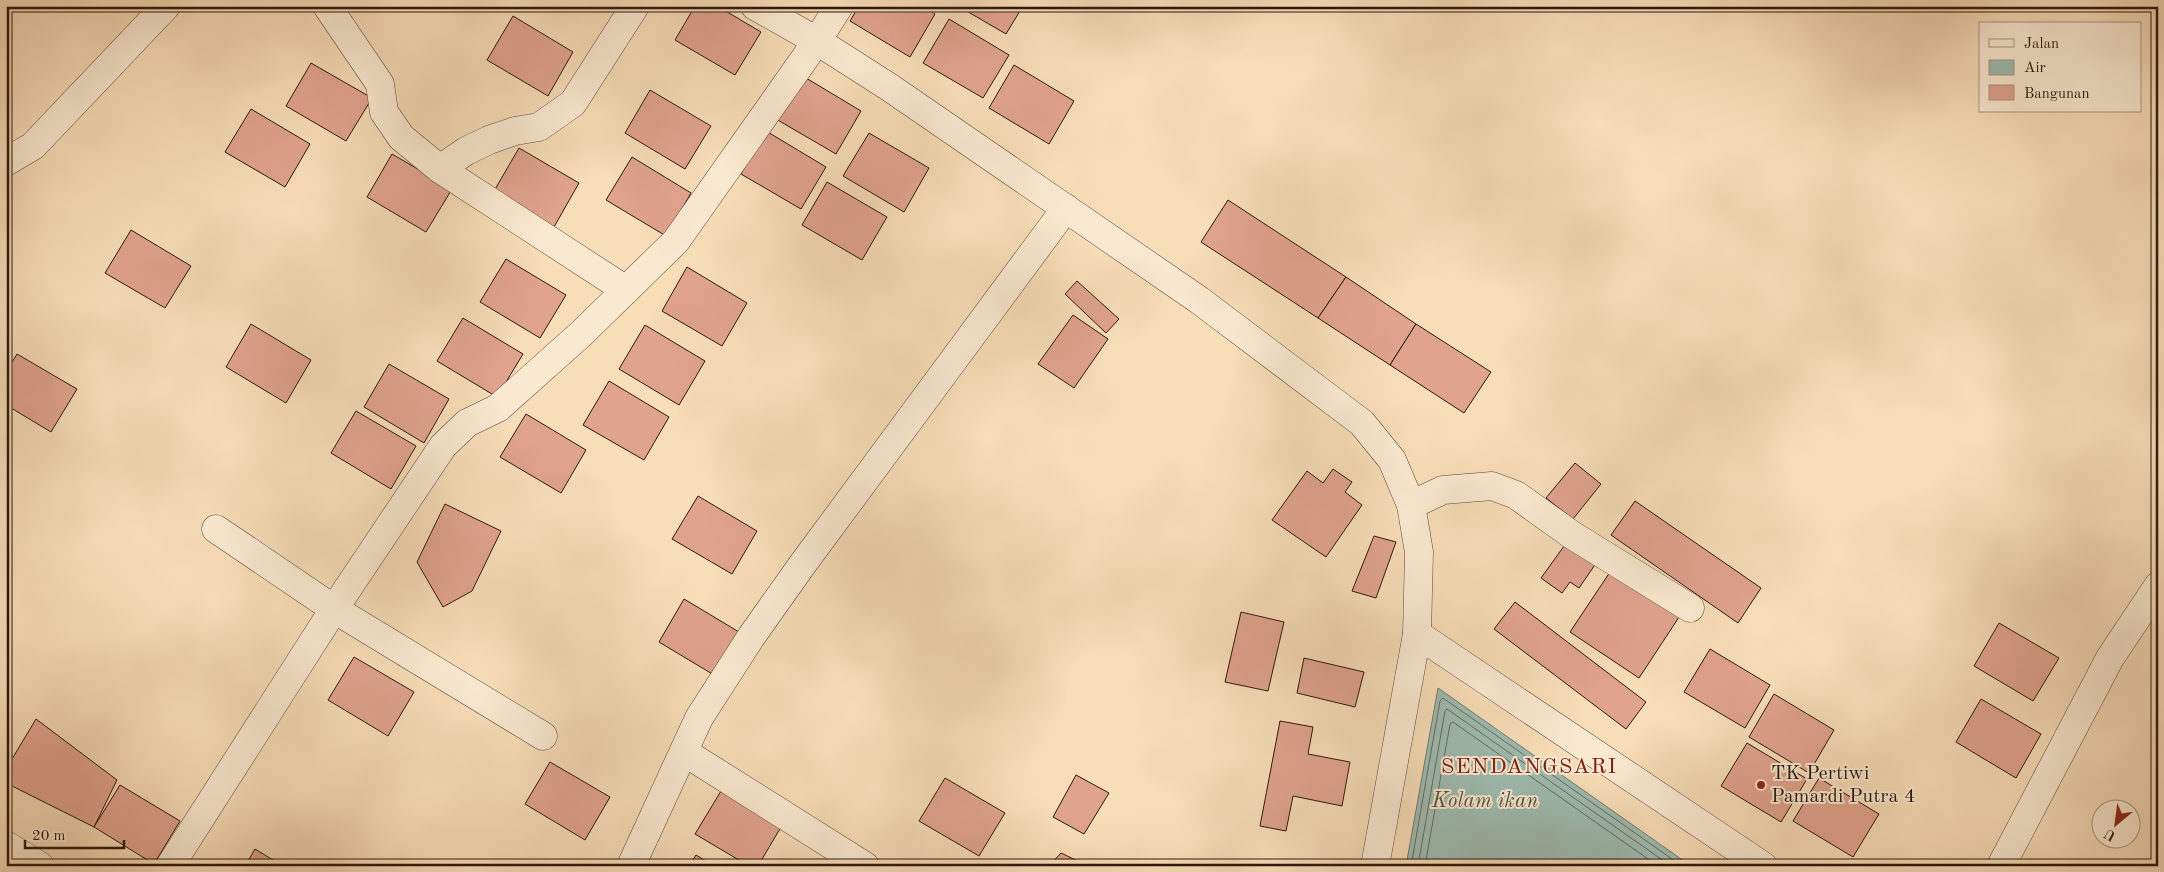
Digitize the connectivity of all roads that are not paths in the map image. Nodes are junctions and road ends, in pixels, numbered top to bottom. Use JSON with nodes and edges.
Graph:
{"nodes":[{"id":1,"x":166,"y":6,"type":"edge"},
{"id":2,"x":327,"y":6,"type":"edge"},
{"id":3,"x":635,"y":6,"type":"edge"},
{"id":4,"x":755,"y":6,"type":"edge"},
{"id":5,"x":839,"y":6,"type":"edge"},
{"id":6,"x":817,"y":41,"type":"junction"},
{"id":7,"x":6,"y":162,"type":"edge"},
{"id":8,"x":440,"y":169,"type":"junction"},
{"id":9,"x":1066,"y":208,"type":"junction"},
{"id":10,"x":626,"y":290,"type":"junction"},
{"id":11,"x":1411,"y":505,"type":"junction"},
{"id":12,"x":216,"y":529,"type":"dead end"},
{"id":13,"x":2158,"y":586,"type":"edge"},
{"id":14,"x":334,"y":608,"type":"junction"},
{"id":15,"x":1690,"y":608,"type":"dead end"},
{"id":16,"x":1417,"y":634,"type":"junction"},
{"id":17,"x":543,"y":736,"type":"dead end"},
{"id":18,"x":684,"y":752,"type":"junction"},
{"id":19,"x":6,"y":845,"type":"edge"},
{"id":20,"x":40,"y":866,"type":"edge"},
{"id":21,"x":170,"y":866,"type":"edge"},
{"id":22,"x":631,"y":866,"type":"edge"},
{"id":23,"x":865,"y":866,"type":"edge"},
{"id":24,"x":1375,"y":866,"type":"edge"},
{"id":25,"x":1763,"y":866,"type":"edge"},
{"id":26,"x":2001,"y":866,"type":"edge"}],
"edges":[{"from":1,"to":7,"type":"street"},
{"from":2,"to":8,"type":"street"},
{"from":3,"to":8,"type":"street"},
{"from":4,"to":6,"type":"street"},
{"from":5,"to":6,"type":"street"},
{"from":6,"to":9,"type":"street"},
{"from":6,"to":10,"type":"street"},
{"from":8,"to":10,"type":"street"},
{"from":9,"to":11,"type":"street"},
{"from":9,"to":18,"type":"street"},
{"from":10,"to":14,"type":"street"},
{"from":11,"to":15,"type":"street"},
{"from":11,"to":16,"type":"street"},
{"from":12,"to":14,"type":"street"},
{"from":13,"to":26,"type":"street"},
{"from":14,"to":17,"type":"street"},
{"from":14,"to":21,"type":"street"},
{"from":16,"to":24,"type":"street"},
{"from":16,"to":25,"type":"street"},
{"from":18,"to":22,"type":"street"},
{"from":18,"to":23,"type":"street"},
{"from":19,"to":20,"type":"street"}]}
